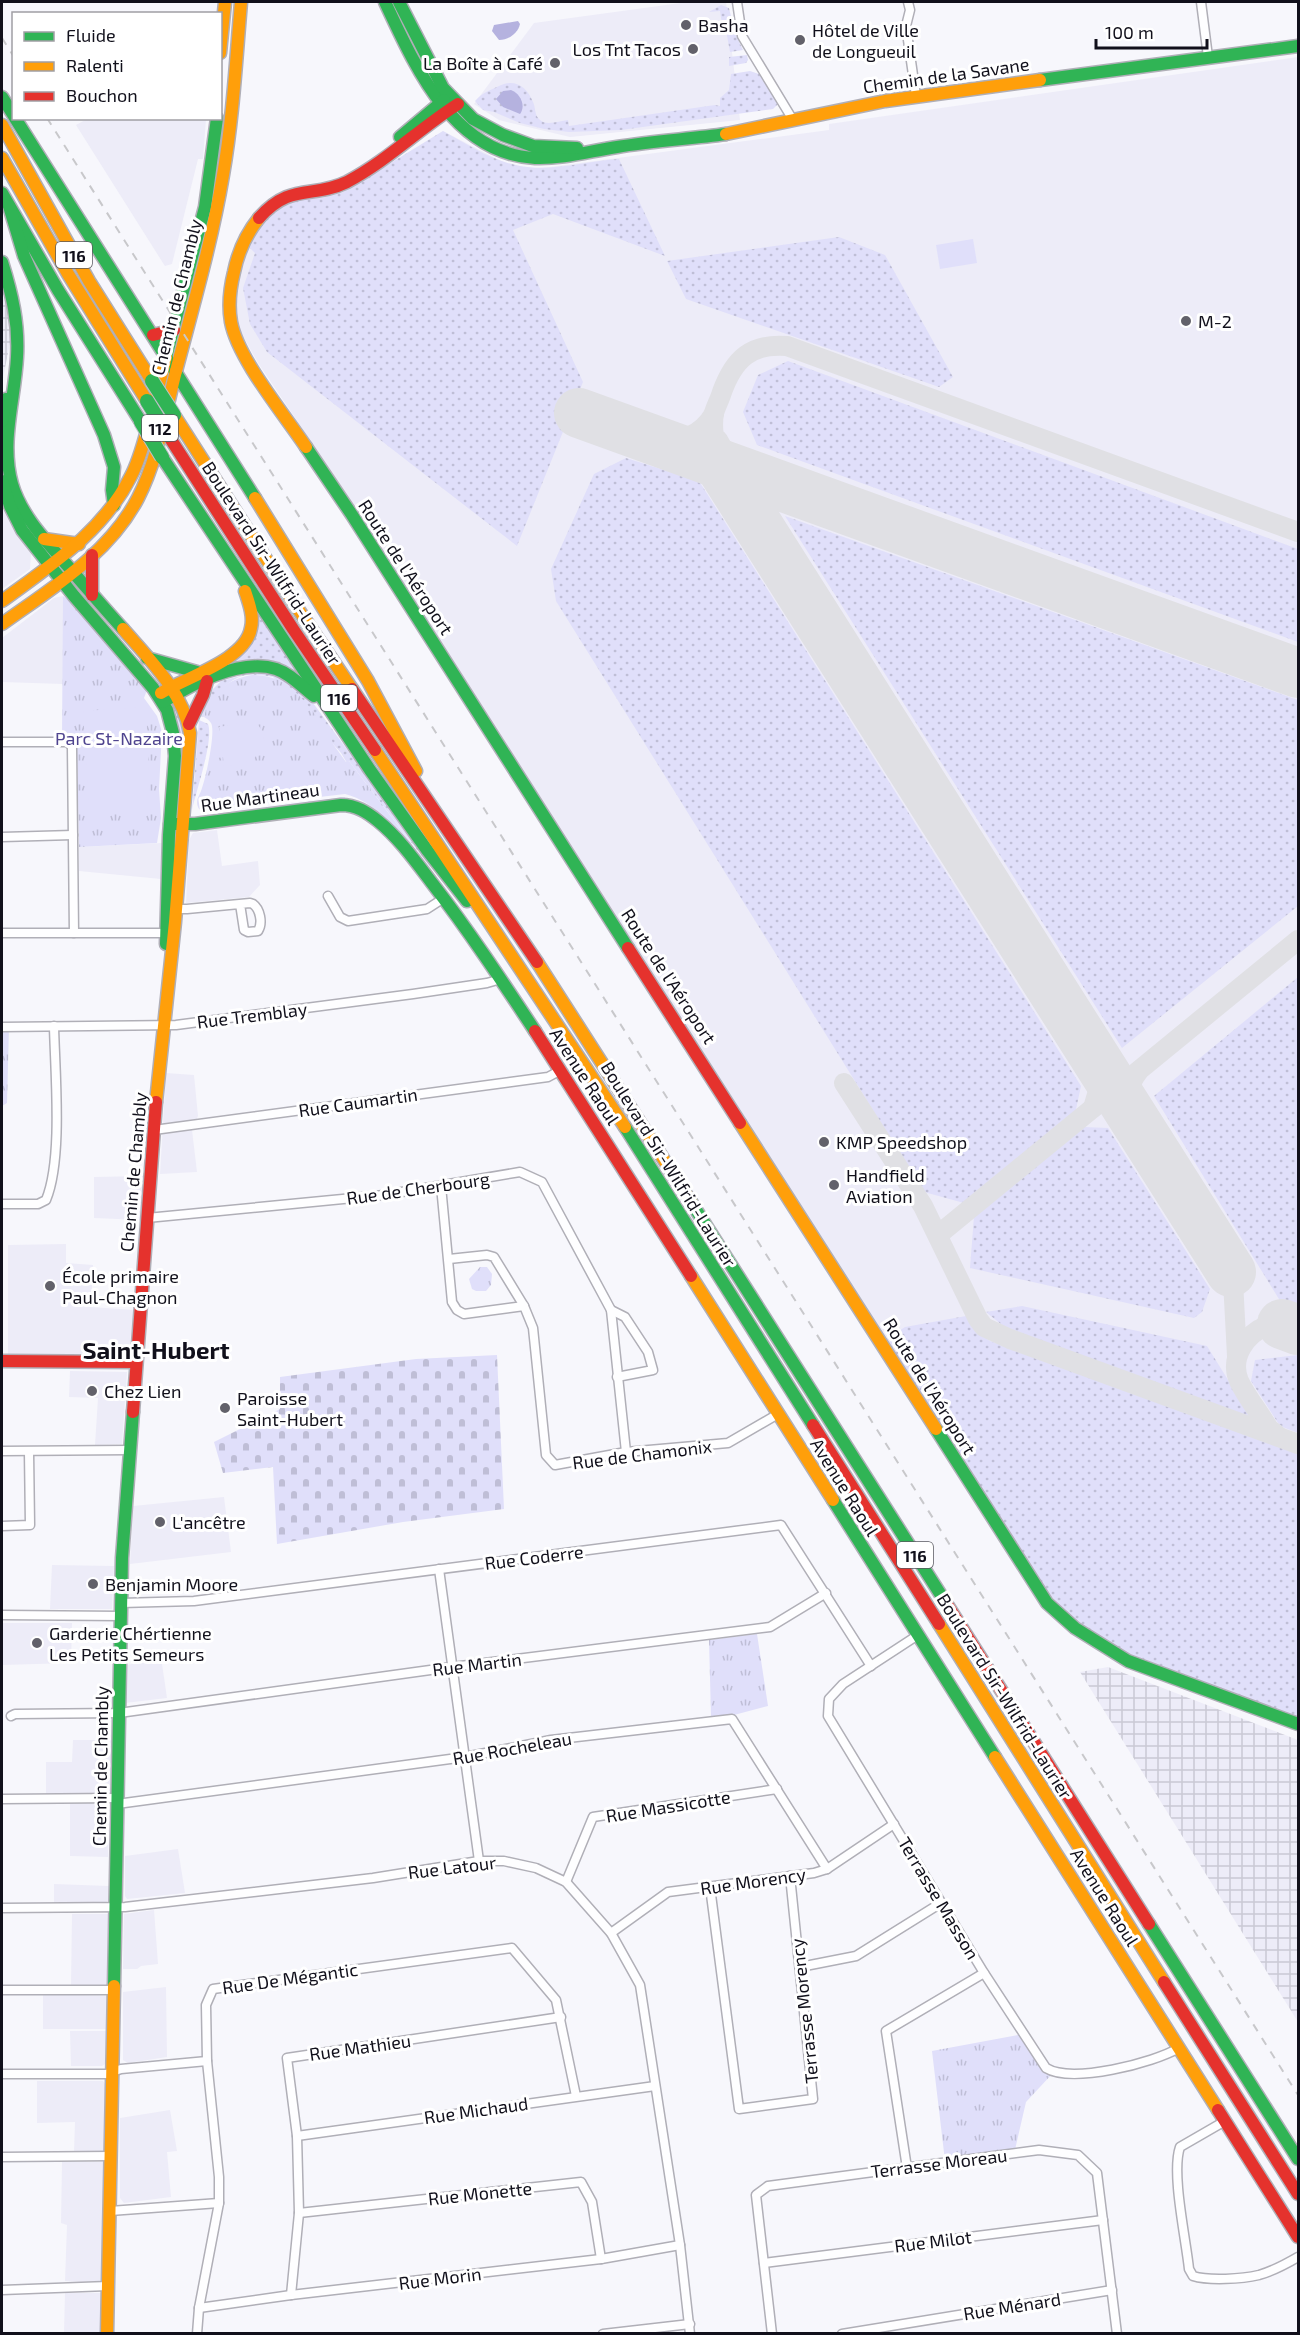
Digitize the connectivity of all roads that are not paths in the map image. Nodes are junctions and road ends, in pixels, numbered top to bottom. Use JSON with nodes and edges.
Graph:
{"nodes":[{"id":1,"x":225,"y":2,"type":"edge"},
{"id":2,"x":240,"y":2,"type":"edge"},
{"id":3,"x":385,"y":2,"type":"edge"},
{"id":4,"x":399,"y":2,"type":"edge"},
{"id":5,"x":737,"y":2,"type":"edge"},
{"id":6,"x":909,"y":2,"type":"edge"},
{"id":7,"x":1201,"y":2,"type":"edge"},
{"id":8,"x":222,"y":33,"type":"edge"},
{"id":9,"x":1299,"y":46,"type":"edge"},
{"id":10,"x":1208,"y":57,"type":"junction"},
{"id":11,"x":916,"y":96,"type":"junction"},
{"id":12,"x":2,"y":97,"type":"edge"},
{"id":13,"x":448,"y":104,"type":"junction"},
{"id":14,"x":12,"y":114,"type":"edge"},
{"id":15,"x":16,"y":120,"type":"edge"},
{"id":16,"x":217,"y":120,"type":"edge"},
{"id":17,"x":793,"y":120,"type":"junction"},
{"id":18,"x":2,"y":125,"type":"edge"},
{"id":19,"x":2,"y":158,"type":"edge"},
{"id":20,"x":2,"y":193,"type":"edge"},
{"id":21,"x":9,"y":206,"type":"junction"},
{"id":22,"x":3,"y":270,"type":"edge"},
{"id":23,"x":174,"y":330,"type":"junction"},
{"id":24,"x":153,"y":335,"type":"junction"},
{"id":25,"x":18,"y":351,"type":"junction"},
{"id":26,"x":166,"y":357,"type":"junction"},
{"id":27,"x":176,"y":371,"type":"junction"},
{"id":28,"x":2,"y":421,"type":"edge"},
{"id":29,"x":2,"y":480,"type":"edge"},
{"id":30,"x":114,"y":505,"type":"junction"},
{"id":31,"x":45,"y":540,"type":"junction"},
{"id":32,"x":79,"y":544,"type":"junction"},
{"id":33,"x":92,"y":555,"type":"junction"},
{"id":34,"x":56,"y":562,"type":"junction"},
{"id":35,"x":67,"y":576,"type":"junction"},
{"id":36,"x":243,"y":582,"type":"junction"},
{"id":37,"x":92,"y":595,"type":"junction"},
{"id":38,"x":2,"y":601,"type":"edge"},
{"id":39,"x":2,"y":624,"type":"edge"},
{"id":40,"x":147,"y":658,"type":"junction"},
{"id":41,"x":202,"y":676,"type":"junction"},
{"id":42,"x":173,"y":690,"type":"junction"},
{"id":43,"x":161,"y":699,"type":"junction"},
{"id":44,"x":327,"y":706,"type":"junction"},
{"id":45,"x":189,"y":724,"type":"junction"},
{"id":46,"x":2,"y":742,"type":"edge"},
{"id":47,"x":355,"y":807,"type":"joint"},
{"id":48,"x":435,"y":812,"type":"junction"},
{"id":49,"x":177,"y":824,"type":"junction"},
{"id":50,"x":73,"y":836,"type":"junction"},
{"id":51,"x":2,"y":837,"type":"edge"},
{"id":52,"x":328,"y":896,"type":"dead end"},
{"id":53,"x":444,"y":898,"type":"junction"},
{"id":54,"x":240,"y":904,"type":"dead end"},
{"id":55,"x":176,"y":909,"type":"junction"},
{"id":56,"x":2,"y":933,"type":"edge"},
{"id":57,"x":74,"y":933,"type":"junction"},
{"id":58,"x":170,"y":933,"type":"junction"},
{"id":59,"x":515,"y":958,"type":"junction"},
{"id":60,"x":501,"y":979,"type":"junction"},
{"id":61,"x":54,"y":1026,"type":"junction"},
{"id":62,"x":164,"y":1026,"type":"junction"},
{"id":63,"x":2,"y":1028,"type":"edge"},
{"id":64,"x":561,"y":1070,"type":"junction"},
{"id":65,"x":154,"y":1130,"type":"junction"},
{"id":66,"x":441,"y":1186,"type":"junction"},
{"id":67,"x":2,"y":1204,"type":"edge"},
{"id":68,"x":147,"y":1218,"type":"junction"},
{"id":69,"x":448,"y":1259,"type":"junction"},
{"id":70,"x":524,"y":1306,"type":"junction"},
{"id":71,"x":611,"y":1310,"type":"junction"},
{"id":72,"x":2,"y":1361,"type":"edge"},
{"id":73,"x":136,"y":1362,"type":"junction"},
{"id":74,"x":617,"y":1377,"type":"junction"},
{"id":75,"x":778,"y":1414,"type":"junction"},
{"id":76,"x":130,"y":1450,"type":"junction"},
{"id":77,"x":2,"y":1451,"type":"edge"},
{"id":78,"x":29,"y":1452,"type":"junction"},
{"id":79,"x":626,"y":1452,"type":"junction"},
{"id":80,"x":2,"y":1526,"type":"edge"},
{"id":81,"x":439,"y":1569,"type":"junction"},
{"id":82,"x":826,"y":1593,"type":"junction"},
{"id":83,"x":121,"y":1609,"type":"junction"},
{"id":84,"x":2,"y":1615,"type":"edge"},
{"id":85,"x":918,"y":1635,"type":"junction"},
{"id":86,"x":871,"y":1666,"type":"junction"},
{"id":87,"x":452,"y":1667,"type":"junction"},
{"id":88,"x":119,"y":1713,"type":"junction"},
{"id":89,"x":11,"y":1716,"type":"dead end"},
{"id":90,"x":1299,"y":1724,"type":"edge"},
{"id":91,"x":465,"y":1757,"type":"junction"},
{"id":92,"x":777,"y":1789,"type":"junction"},
{"id":93,"x":2,"y":1799,"type":"edge"},
{"id":94,"x":117,"y":1801,"type":"junction"},
{"id":95,"x":894,"y":1824,"type":"junction"},
{"id":96,"x":479,"y":1861,"type":"junction"},
{"id":97,"x":827,"y":1869,"type":"junction"},
{"id":98,"x":790,"y":1876,"type":"junction"},
{"id":99,"x":566,"y":1882,"type":"junction"},
{"id":100,"x":710,"y":1887,"type":"junction"},
{"id":101,"x":940,"y":1903,"type":"junction"},
{"id":102,"x":116,"y":1907,"type":"junction"},
{"id":103,"x":2,"y":1908,"type":"edge"},
{"id":104,"x":611,"y":1934,"type":"junction"},
{"id":105,"x":800,"y":1966,"type":"junction"},
{"id":106,"x":984,"y":1973,"type":"junction"},
{"id":107,"x":2,"y":1990,"type":"edge"},
{"id":108,"x":115,"y":1990,"type":"junction"},
{"id":109,"x":561,"y":2017,"type":"junction"},
{"id":110,"x":1179,"y":2048,"type":"junction"},
{"id":111,"x":207,"y":2061,"type":"junction"},
{"id":112,"x":113,"y":2072,"type":"junction"},
{"id":113,"x":2,"y":2074,"type":"edge"},
{"id":114,"x":655,"y":2086,"type":"junction"},
{"id":115,"x":576,"y":2096,"type":"junction"},
{"id":116,"x":1225,"y":2121,"type":"junction"},
{"id":117,"x":297,"y":2136,"type":"junction"},
{"id":118,"x":111,"y":2156,"type":"junction"},
{"id":119,"x":2,"y":2157,"type":"edge"},
{"id":120,"x":1299,"y":2159,"type":"edge"},
{"id":121,"x":907,"y":2168,"type":"junction"},
{"id":122,"x":1299,"y":2194,"type":"edge"},
{"id":123,"x":219,"y":2203,"type":"junction"},
{"id":124,"x":110,"y":2211,"type":"junction"},
{"id":125,"x":299,"y":2213,"type":"junction"},
{"id":126,"x":1103,"y":2220,"type":"junction"},
{"id":127,"x":1299,"y":2237,"type":"edge"},
{"id":128,"x":680,"y":2245,"type":"junction"},
{"id":129,"x":1299,"y":2256,"type":"edge"},
{"id":130,"x":601,"y":2259,"type":"junction"},
{"id":131,"x":764,"y":2263,"type":"junction"},
{"id":132,"x":108,"y":2286,"type":"junction"},
{"id":133,"x":2,"y":2290,"type":"edge"},
{"id":134,"x":1112,"y":2290,"type":"junction"},
{"id":135,"x":291,"y":2295,"type":"junction"},
{"id":136,"x":199,"y":2308,"type":"junction"},
{"id":137,"x":690,"y":2329,"type":"edge"},
{"id":138,"x":607,"y":2333,"type":"edge"},
{"id":139,"x":107,"y":2334,"type":"edge"},
{"id":140,"x":197,"y":2334,"type":"edge"},
{"id":141,"x":772,"y":2334,"type":"edge"},
{"id":142,"x":842,"y":2334,"type":"edge"},
{"id":143,"x":1117,"y":2334,"type":"edge"}],
"edges":[{"from":1,"to":8,"type":"main road"},
{"from":2,"to":27,"type":"main road","name":"Chemin de Chambly"},
{"from":3,"to":13,"type":"main road","name":"Chemin de la Savane"},
{"from":4,"to":13,"type":"main road","name":"Chemin de la Savane"},
{"from":5,"to":17,"type":"street"},
{"from":6,"to":11,"type":"street"},
{"from":7,"to":10,"type":"street"},
{"from":9,"to":10,"type":"main road","name":"Chemin de la Savane"},
{"from":10,"to":11,"type":"main road","name":"Chemin de la Savane"},
{"from":11,"to":17,"type":"main road","name":"Chemin de la Savane"},
{"from":12,"to":14,"type":"main road"},
{"from":13,"to":17,"type":"main road","name":"Chemin de la Savane"},
{"from":13,"to":90,"type":"main road","name":"Route de l'Aéroport"},
{"from":15,"to":24,"type":"main road"},
{"from":16,"to":23,"type":"main road","name":"Chemin de Chambly"},
{"from":18,"to":48,"type":"main road","name":"Boulevard Sir-Wilfrid-Laurier","number":"116","bridge":true},
{"from":19,"to":59,"type":"main road","name":"Boulevard Sir-Wilfrid-Laurier","number":"116","bridge":true},
{"from":20,"to":21,"type":"main road"},
{"from":21,"to":30,"type":"main road"},
{"from":21,"to":36,"type":"main road","bridge":true},
{"from":22,"to":25,"type":"main road"},
{"from":23,"to":24,"type":"main road"},
{"from":23,"to":26,"type":"main road","name":"Chemin de Chambly"},
{"from":24,"to":26,"type":"main road"},
{"from":25,"to":28,"type":"main road"},
{"from":25,"to":31,"type":"main road"},
{"from":26,"to":27,"type":"main road"},
{"from":26,"to":30,"type":"main road","name":"Chemin de Chambly"},
{"from":27,"to":33,"type":"main road","name":"Chemin de Chambly","number":"112"},
{"from":27,"to":48,"type":"main road"},
{"from":29,"to":34,"type":"main road"},
{"from":30,"to":32,"type":"main road","name":"Chemin de Chambly"},
{"from":31,"to":32,"type":"main road"},
{"from":31,"to":34,"type":"main road"},
{"from":32,"to":34,"type":"main road","name":"Chemin de Chambly"},
{"from":33,"to":35,"type":"main road","name":"Chemin de Chambly","number":"112"},
{"from":33,"to":37,"type":"main road"},
{"from":34,"to":35,"type":"main road"},
{"from":34,"to":38,"type":"main road","name":"Chemin de Chambly"},
{"from":35,"to":37,"type":"main road","name":"Chemin de Chambly"},
{"from":35,"to":39,"type":"main road","number":"112"},
{"from":35,"to":43,"type":"main road","name":"Chemin de Chambly"},
{"from":36,"to":41,"type":"main road"},
{"from":36,"to":44,"type":"main road"},
{"from":37,"to":40,"type":"main road","name":"Chemin de Chambly"},
{"from":40,"to":41,"type":"main road"},
{"from":40,"to":42,"type":"main road","name":"Chemin de Chambly"},
{"from":41,"to":42,"type":"main road"},
{"from":41,"to":44,"type":"main road"},
{"from":41,"to":45,"type":"main road"},
{"from":42,"to":43,"type":"main road"},
{"from":42,"to":45,"type":"main road","name":"Chemin de Chambly"},
{"from":43,"to":49,"type":"main road","name":"Chemin de Chambly"},
{"from":44,"to":59,"type":"main road"},
{"from":45,"to":49,"type":"main road","name":"Chemin de Chambly"},
{"from":46,"to":50,"type":"street"},
{"from":47,"to":49,"type":"main road","name":"Rue Martineau"},
{"from":47,"to":53,"type":"main road","name":"Avenue Raoul"},
{"from":48,"to":120,"type":"main road","name":"Boulevard Sir-Wilfrid-Laurier","number":"116"},
{"from":49,"to":55,"type":"main road","name":"Chemin de Chambly"},
{"from":49,"to":58,"type":"main road","name":"Chemin de Chambly"},
{"from":50,"to":51,"type":"street"},
{"from":50,"to":57,"type":"street"},
{"from":52,"to":53,"type":"street"},
{"from":53,"to":60,"type":"main road","name":"Avenue Raoul"},
{"from":54,"to":55,"type":"street"},
{"from":55,"to":58,"type":"main road","name":"Chemin de Chambly"},
{"from":56,"to":57,"type":"street"},
{"from":57,"to":58,"type":"street"},
{"from":58,"to":62,"type":"main road","name":"Chemin de Chambly"},
{"from":59,"to":122,"type":"main road","name":"Boulevard Sir-Wilfrid-Laurier","number":"116"},
{"from":60,"to":62,"type":"street","name":"Rue Tremblay"},
{"from":60,"to":64,"type":"main road","name":"Avenue Raoul"},
{"from":61,"to":62,"type":"street","name":"Rue Tremblay"},
{"from":61,"to":63,"type":"street","name":"Rue Tremblay"},
{"from":61,"to":67,"type":"street"},
{"from":62,"to":65,"type":"main road","name":"Chemin de Chambly"},
{"from":64,"to":65,"type":"street","name":"Rue Caumartin"},
{"from":64,"to":75,"type":"main road","name":"Avenue Raoul"},
{"from":65,"to":68,"type":"main road","name":"Chemin de Chambly"},
{"from":66,"to":68,"type":"street","name":"Rue de Cherbourg"},
{"from":66,"to":69,"type":"street"},
{"from":66,"to":71,"type":"street","name":"Rue de Cherbourg"},
{"from":68,"to":73,"type":"main road","name":"Chemin de Chambly"},
{"from":69,"to":70,"type":"street","name":"Rue de Chamonix"},
{"from":69,"to":70,"type":"street"},
{"from":70,"to":79,"type":"street","name":"Rue de Chamonix"},
{"from":71,"to":74,"type":"street","name":"Rue de Cherbourg"},
{"from":71,"to":74,"type":"street","name":"Rue de Cherbourg"},
{"from":72,"to":73,"type":"main road"},
{"from":73,"to":76,"type":"main road","name":"Chemin de Chambly"},
{"from":74,"to":79,"type":"street","name":"Rue de Cherbourg"},
{"from":75,"to":79,"type":"street","name":"Rue de Chamonix"},
{"from":75,"to":85,"type":"main road","name":"Avenue Raoul"},
{"from":76,"to":78,"type":"street"},
{"from":76,"to":83,"type":"main road","name":"Chemin de Chambly"},
{"from":77,"to":78,"type":"street"},
{"from":78,"to":80,"type":"street"},
{"from":81,"to":82,"type":"street","name":"Rue Coderre"},
{"from":81,"to":83,"type":"street","name":"Rue Coderre"},
{"from":81,"to":87,"type":"street"},
{"from":82,"to":86,"type":"street","name":"Rue Coderre"},
{"from":82,"to":87,"type":"street","name":"Rue Martin"},
{"from":83,"to":84,"type":"street","name":"Rue Coderre"},
{"from":83,"to":88,"type":"main road","name":"Chemin de Chambly"},
{"from":85,"to":86,"type":"street","name":"Terrasse Masson"},
{"from":85,"to":110,"type":"main road","name":"Avenue Raoul"},
{"from":86,"to":95,"type":"street","name":"Terrasse Masson"},
{"from":87,"to":88,"type":"street","name":"Rue Martin"},
{"from":87,"to":91,"type":"street"},
{"from":88,"to":89,"type":"street","name":"Rue Martin"},
{"from":88,"to":94,"type":"main road","name":"Chemin de Chambly"},
{"from":91,"to":92,"type":"street","name":"Rue Rocheleau"},
{"from":91,"to":94,"type":"street","name":"Rue Rocheleau"},
{"from":91,"to":96,"type":"street"},
{"from":92,"to":97,"type":"street","name":"Rue Rocheleau"},
{"from":92,"to":99,"type":"street","name":"Rue Massicotte"},
{"from":93,"to":94,"type":"street","name":"Rue Rocheleau"},
{"from":94,"to":102,"type":"main road","name":"Chemin de Chambly"},
{"from":95,"to":97,"type":"street","name":"Rue Morency"},
{"from":95,"to":101,"type":"street","name":"Terrasse Masson"},
{"from":96,"to":99,"type":"street","name":"Rue Latour"},
{"from":96,"to":102,"type":"street","name":"Rue Latour"},
{"from":97,"to":98,"type":"street","name":"Rue Morency"},
{"from":98,"to":100,"type":"street","name":"Rue Morency"},
{"from":98,"to":105,"type":"street","name":"Terrasse Morency"},
{"from":99,"to":104,"type":"street","name":"Rue Latour"},
{"from":100,"to":104,"type":"street","name":"Rue Morency"},
{"from":100,"to":105,"type":"street","name":"Terrasse Morency"},
{"from":101,"to":105,"type":"street"},
{"from":101,"to":106,"type":"street","name":"Terrasse Masson"},
{"from":102,"to":103,"type":"street","name":"Rue Latour"},
{"from":102,"to":108,"type":"main road","name":"Chemin de Chambly"},
{"from":104,"to":114,"type":"street","name":"Rue Latour"},
{"from":106,"to":110,"type":"street","name":"Terrasse Masson"},
{"from":106,"to":121,"type":"street"},
{"from":107,"to":108,"type":"street"},
{"from":108,"to":112,"type":"main road","name":"Chemin de Chambly"},
{"from":109,"to":111,"type":"street","name":"Rue De Mégantic"},
{"from":109,"to":115,"type":"street","name":"Rue De Mégantic"},
{"from":109,"to":117,"type":"street","name":"Rue Mathieu"},
{"from":110,"to":116,"type":"main road","name":"Avenue Raoul"},
{"from":111,"to":112,"type":"street"},
{"from":111,"to":123,"type":"street","name":"Rue De Mégantic"},
{"from":112,"to":113,"type":"street"},
{"from":112,"to":118,"type":"main road","name":"Chemin de Chambly"},
{"from":114,"to":115,"type":"street","name":"Rue Michaud"},
{"from":114,"to":128,"type":"street","name":"Rue Latour"},
{"from":115,"to":117,"type":"street","name":"Rue Michaud"},
{"from":116,"to":127,"type":"main road","name":"Avenue Raoul"},
{"from":116,"to":129,"type":"street"},
{"from":117,"to":125,"type":"street","name":"Rue Mathieu"},
{"from":118,"to":119,"type":"street"},
{"from":118,"to":124,"type":"main road","name":"Chemin de Chambly"},
{"from":121,"to":126,"type":"street","name":"Terrasse Moreau"},
{"from":121,"to":131,"type":"street","name":"Terrasse Moreau"},
{"from":123,"to":124,"type":"street"},
{"from":123,"to":136,"type":"street","name":"Rue De Mégantic"},
{"from":124,"to":132,"type":"main road","name":"Chemin de Chambly"},
{"from":125,"to":130,"type":"street","name":"Rue Monette"},
{"from":125,"to":135,"type":"street","name":"Rue Mathieu"},
{"from":126,"to":131,"type":"street","name":"Rue Milot"},
{"from":126,"to":134,"type":"street","name":"Terrasse Moreau"},
{"from":128,"to":130,"type":"street","name":"Rue Morin"},
{"from":128,"to":137,"type":"street","name":"Rue Latour"},
{"from":130,"to":135,"type":"street","name":"Rue Morin"},
{"from":131,"to":141,"type":"street","name":"Terrasse Moreau"},
{"from":132,"to":133,"type":"street"},
{"from":132,"to":139,"type":"main road","name":"Chemin de Chambly"},
{"from":134,"to":142,"type":"street","name":"Rue Ménard"},
{"from":134,"to":143,"type":"street","name":"Terrasse Moreau"},
{"from":135,"to":136,"type":"street","name":"Rue Morin"},
{"from":136,"to":140,"type":"street","name":"Rue De Mégantic"},
{"from":137,"to":138,"type":"street"}]}
